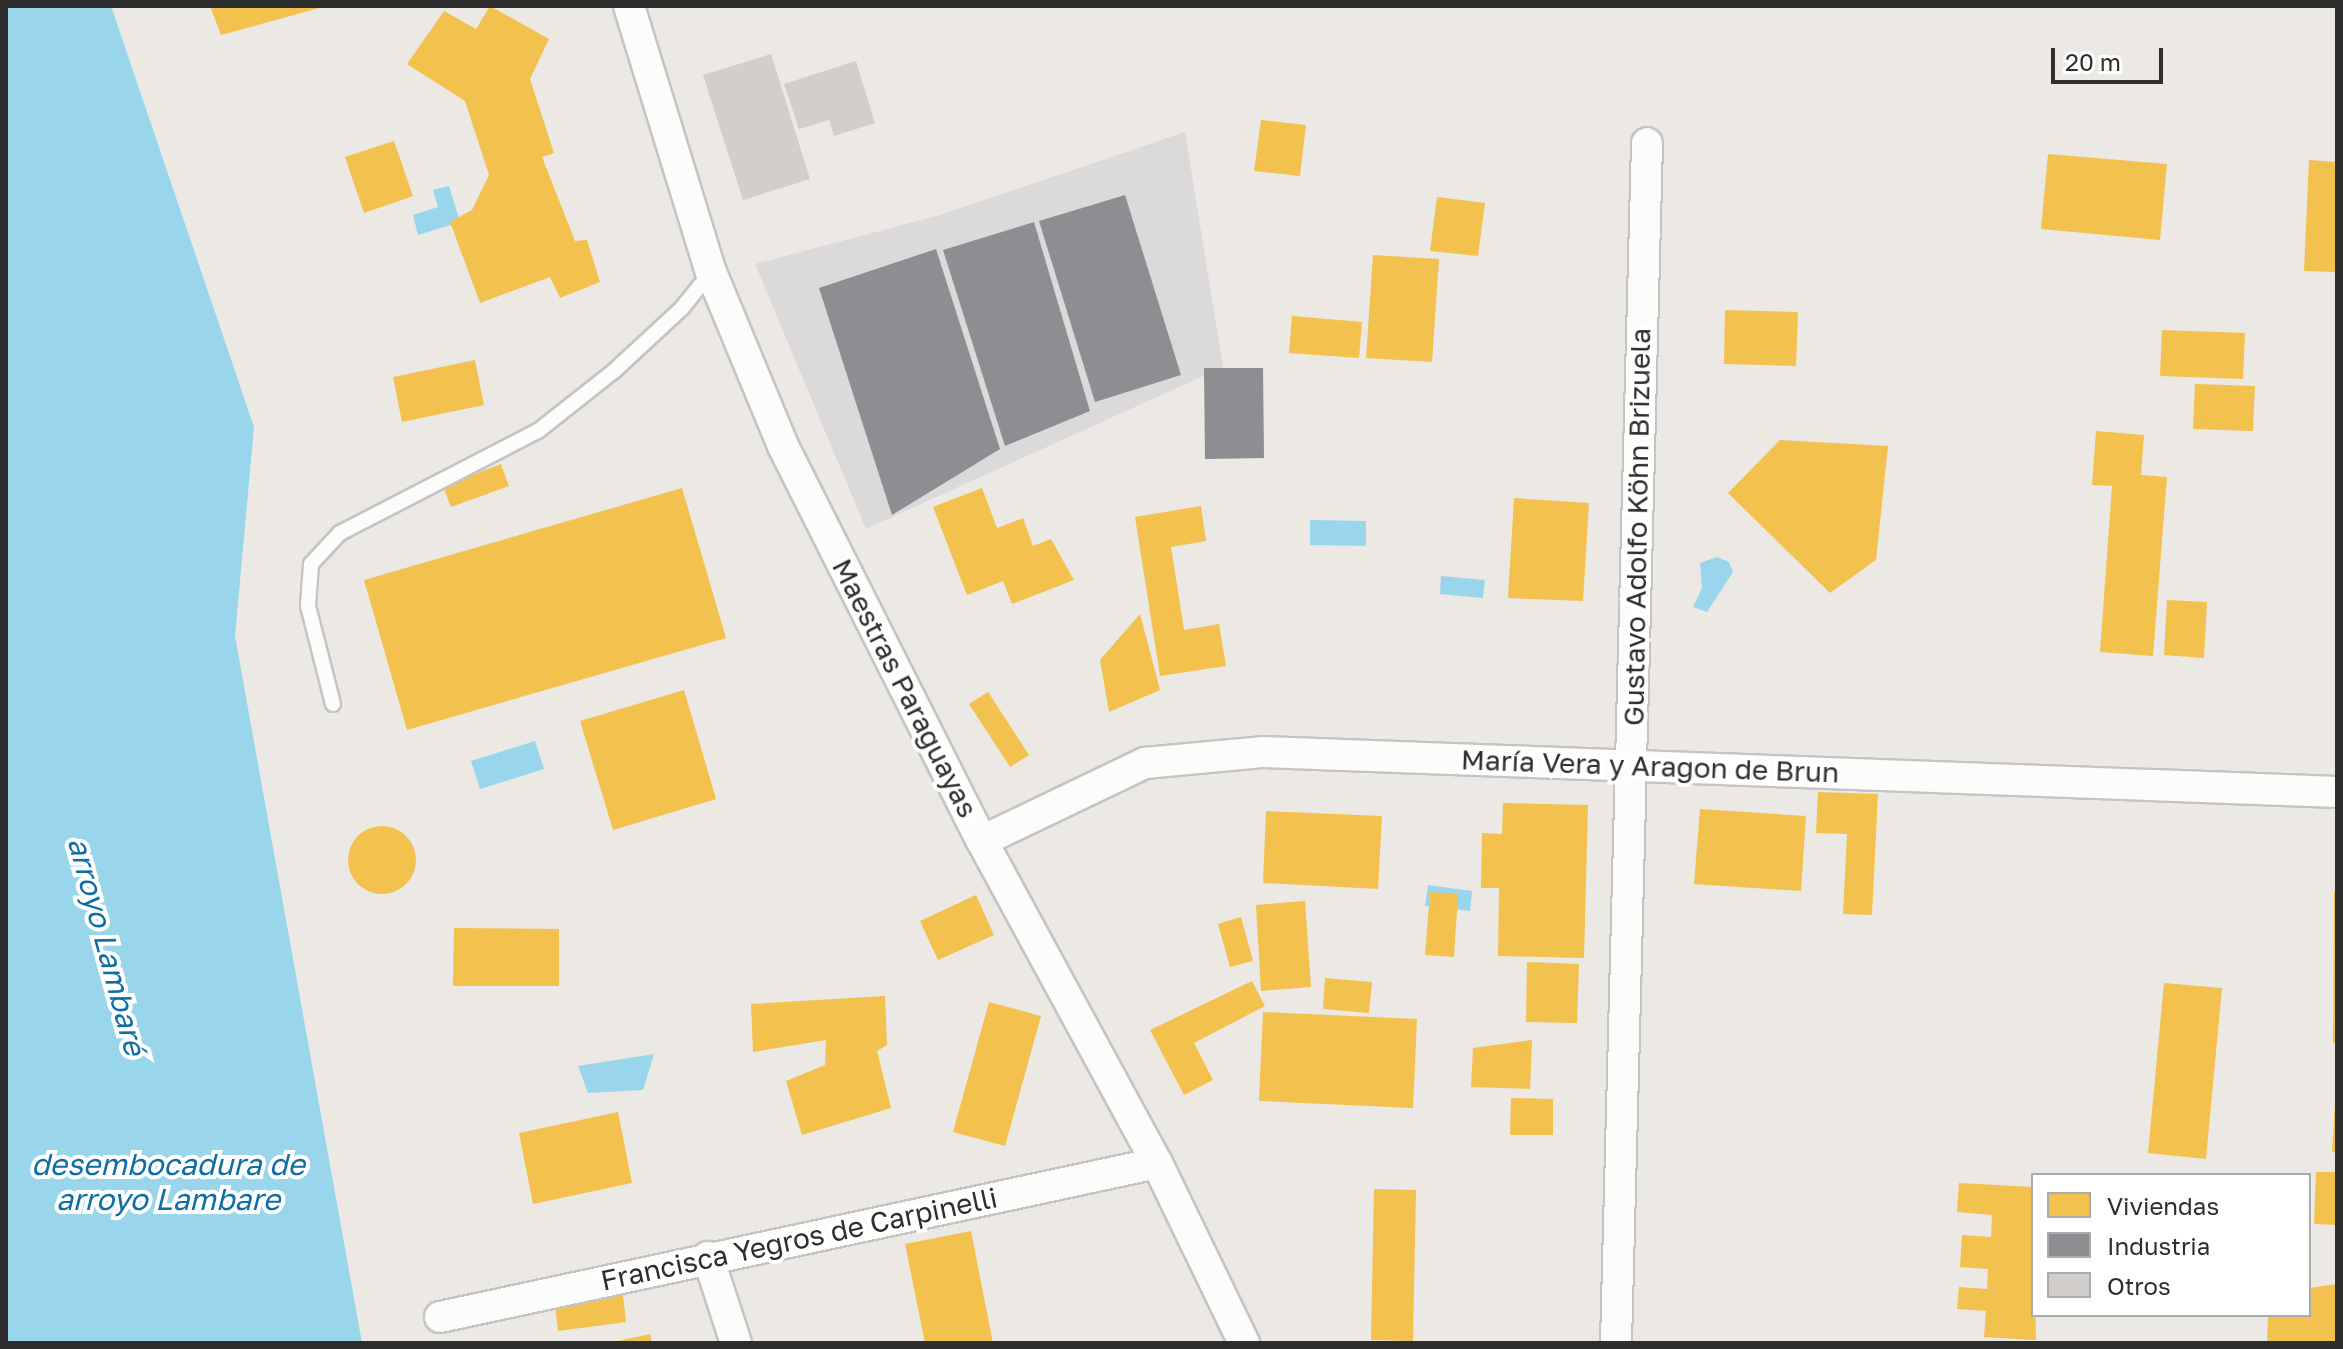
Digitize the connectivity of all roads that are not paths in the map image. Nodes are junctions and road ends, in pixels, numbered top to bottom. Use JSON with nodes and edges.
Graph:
{"nodes":[{"id":1,"x":629,"y":6,"type":"edge"},
{"id":2,"x":1647,"y":143,"type":"dead end"},
{"id":3,"x":711,"y":272,"type":"junction"},
{"id":4,"x":333,"y":704,"type":"dead end"},
{"id":5,"x":1631,"y":766,"type":"junction"},
{"id":6,"x":2337,"y":792,"type":"edge"},
{"id":7,"x":982,"y":841,"type":"junction"},
{"id":8,"x":1157,"y":1163,"type":"junction"},
{"id":9,"x":708,"y":1257,"type":"junction"},
{"id":10,"x":440,"y":1317,"type":"dead end"},
{"id":11,"x":736,"y":1343,"type":"edge"},
{"id":12,"x":1244,"y":1343,"type":"edge"},
{"id":13,"x":1616,"y":1343,"type":"edge"}],
"edges":[{"from":1,"to":3,"type":"street","name":"Maestras Paraguayas"},
{"from":2,"to":5,"type":"street","name":"Gustavo Adolfo Köhn Brizuela"},
{"from":3,"to":4,"type":"lane"},
{"from":3,"to":7,"type":"street","name":"Maestras Paraguayas"},
{"from":5,"to":6,"type":"street","name":"María Vera y Aragon de Brun"},
{"from":5,"to":7,"type":"street","name":"María Vera y Aragon de Brun"},
{"from":5,"to":13,"type":"street","name":"Gustavo Adolfo Köhn Brizuela"},
{"from":7,"to":8,"type":"street","name":"Maestras Paraguayas"},
{"from":8,"to":9,"type":"street","name":"Francisca Yegros de Carpinelli"},
{"from":8,"to":12,"type":"street","name":"Maestras Paraguayas"},
{"from":9,"to":10,"type":"street","name":"Francisca Yegros de Carpinelli"},
{"from":9,"to":11,"type":"street"}]}
